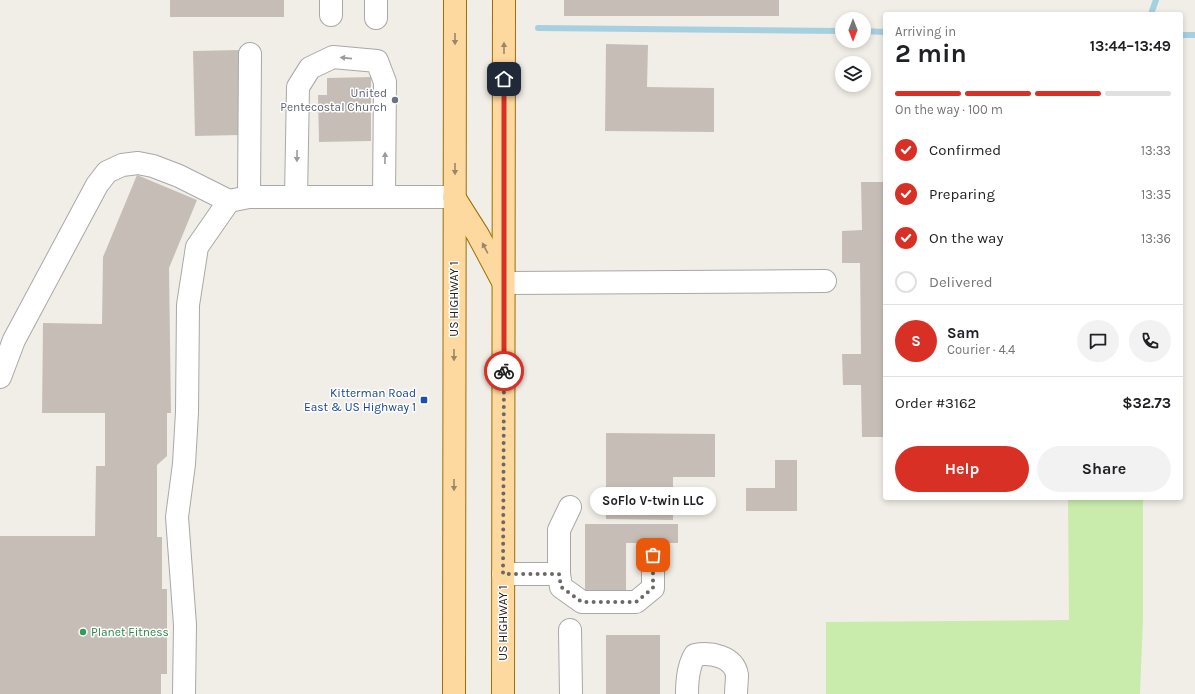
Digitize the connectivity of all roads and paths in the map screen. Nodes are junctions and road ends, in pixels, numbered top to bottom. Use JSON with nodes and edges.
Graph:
{"nodes":[{"id":1,"x":455,"y":0,"type":"edge"},
{"id":2,"x":504,"y":0,"type":"edge"},
{"id":3,"x":250,"y":54,"type":"dead end"},
{"id":4,"x":296,"y":197,"type":"junction"},
{"id":5,"x":384,"y":197,"type":"junction"},
{"id":6,"x":454,"y":197,"type":"junction"},
{"id":7,"x":239,"y":199,"type":"junction"},
{"id":8,"x":825,"y":281,"type":"dead end"},
{"id":9,"x":504,"y":283,"type":"junction"},
{"id":10,"x":0,"y":377,"type":"edge"},
{"id":11,"x":570,"y":507,"type":"dead end"},
{"id":12,"x":653,"y":555,"type":"dead end"},
{"id":13,"x":503,"y":574,"type":"junction"},
{"id":14,"x":559,"y":574,"type":"junction"},
{"id":15,"x":570,"y":630,"type":"dead end"},
{"id":16,"x":688,"y":685,"type":"edge"},
{"id":17,"x":184,"y":694,"type":"edge"},
{"id":18,"x":454,"y":694,"type":"edge"},
{"id":19,"x":503,"y":694,"type":"edge"},
{"id":20,"x":571,"y":694,"type":"edge"},
{"id":21,"x":736,"y":694,"type":"edge"}],
"edges":[{"from":1,"to":6,"type":"main road","name":"US HIGHWAY 1","one_way":true},
{"from":9,"to":2,"type":"main road","name":"US HIGHWAY 1","one_way":true},
{"from":3,"to":7,"type":"lane"},
{"from":4,"to":5,"type":"lane"},
{"from":5,"to":4,"type":"lane","one_way":true},
{"from":4,"to":7,"type":"lane"},
{"from":5,"to":6,"type":"lane"},
{"from":9,"to":6,"type":"main road","one_way":true},
{"from":6,"to":18,"type":"main road","name":"US HIGHWAY 1","one_way":true},
{"from":7,"to":10,"type":"lane"},
{"from":7,"to":17,"type":"lane"},
{"from":8,"to":9,"type":"lane"},
{"from":9,"to":13,"type":"main road","name":"US HIGHWAY 1"},
{"from":11,"to":14,"type":"lane"},
{"from":12,"to":14,"type":"lane"},
{"from":13,"to":14,"type":"lane"},
{"from":13,"to":19,"type":"main road","name":"US HIGHWAY 1"},
{"from":15,"to":20,"type":"lane"},
{"from":16,"to":21,"type":"lane"}]}
